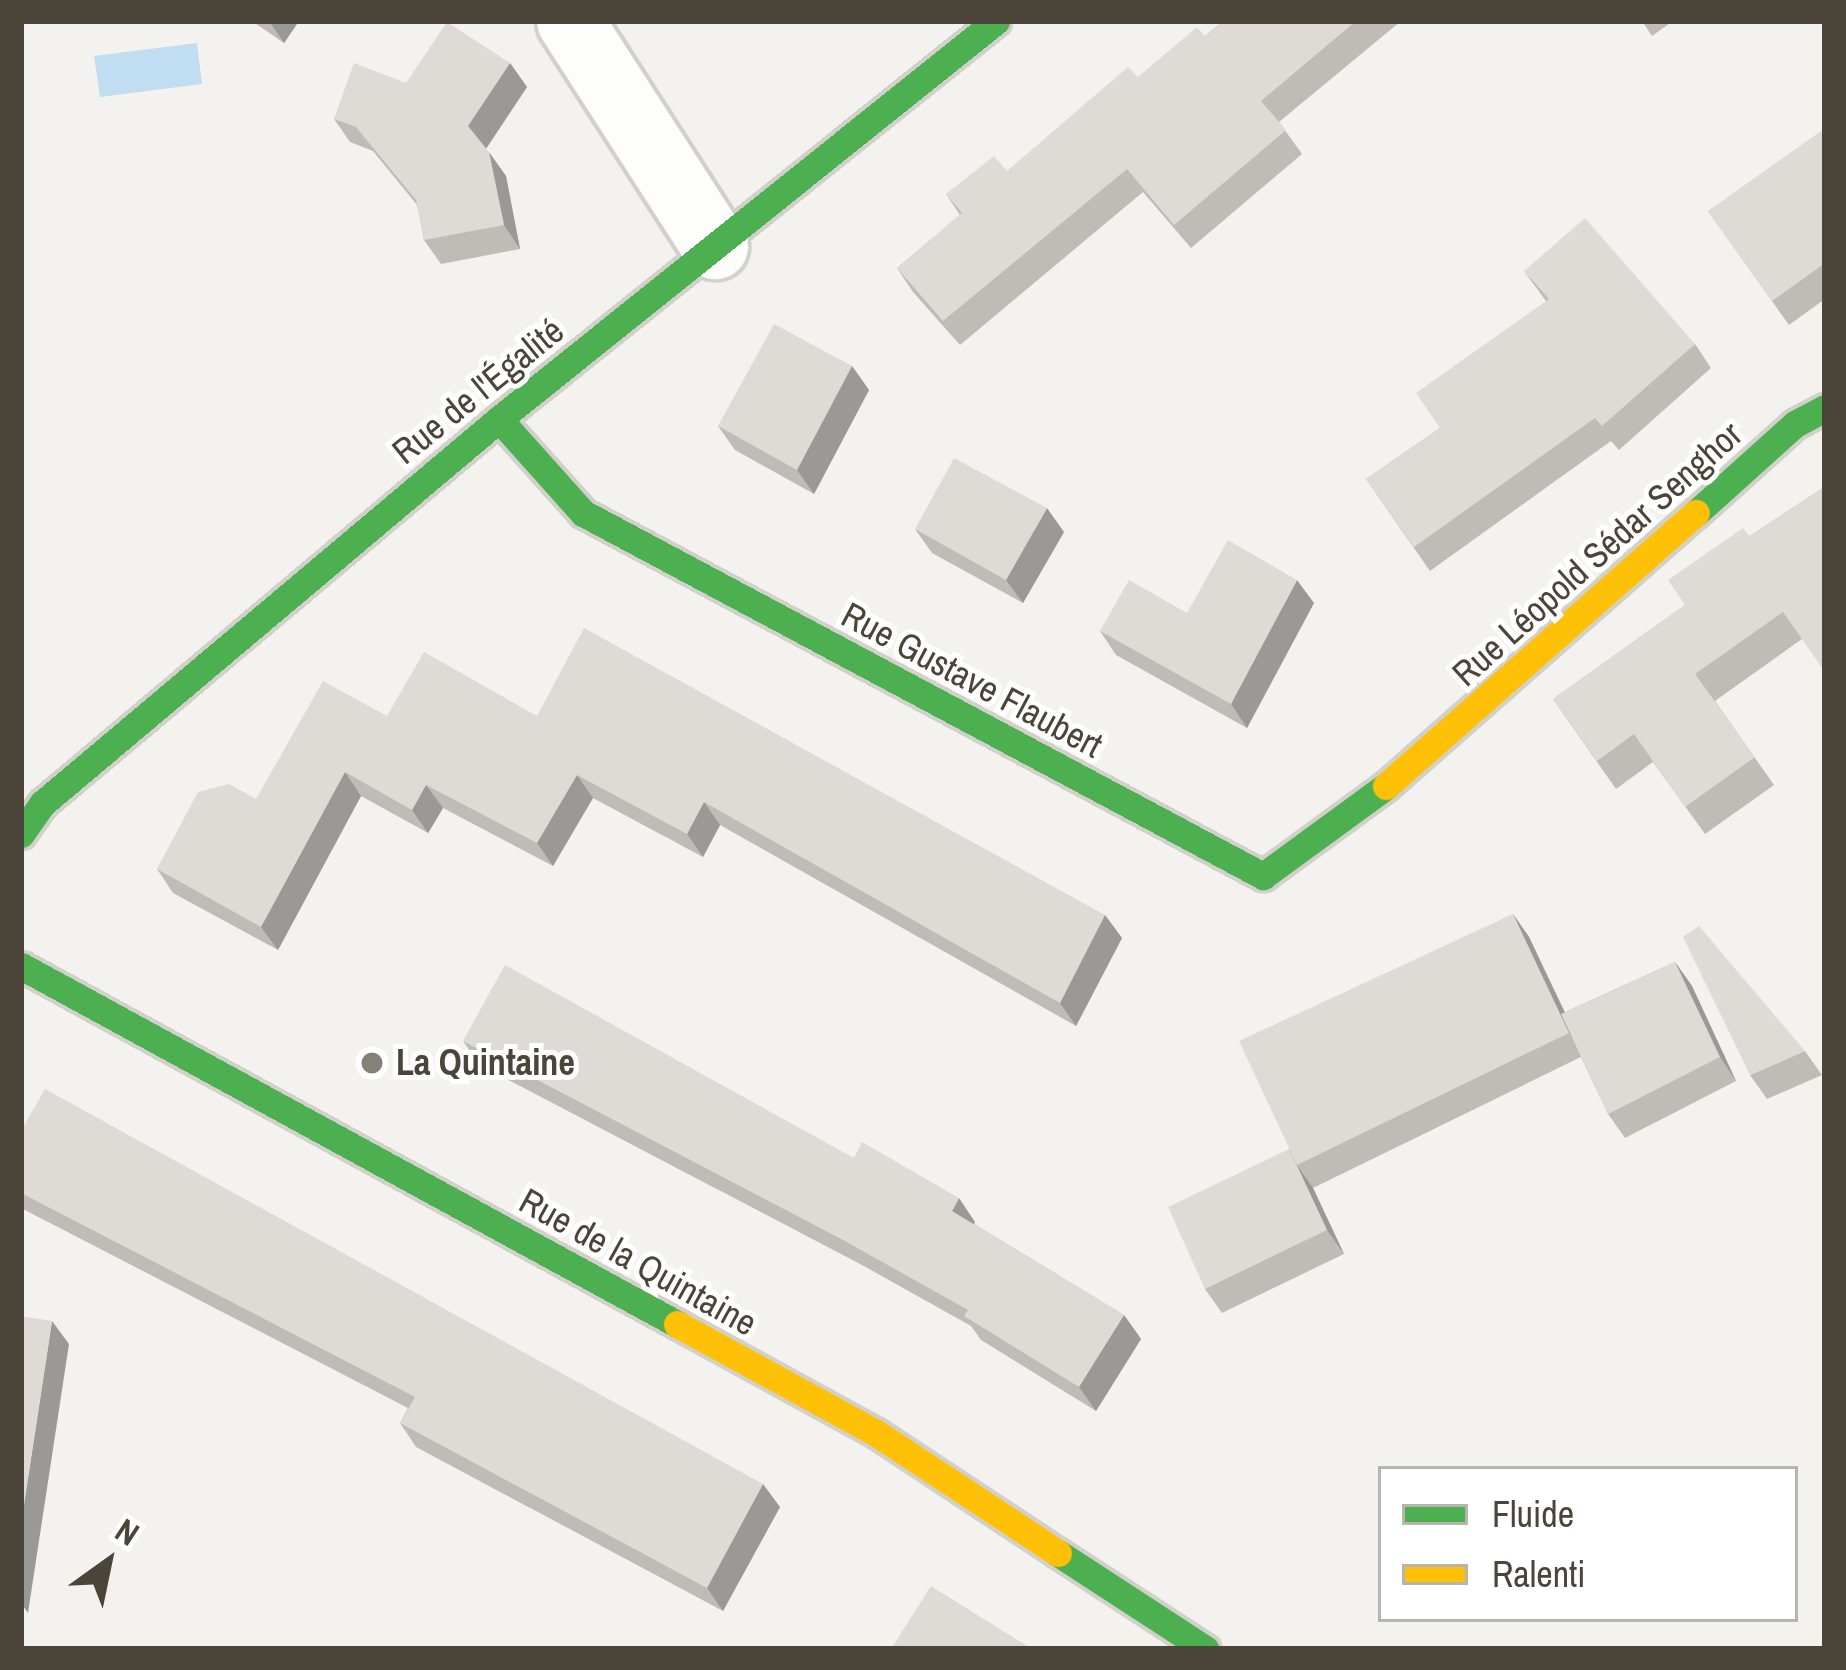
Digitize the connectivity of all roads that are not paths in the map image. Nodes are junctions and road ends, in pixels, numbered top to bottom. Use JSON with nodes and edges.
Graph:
{"nodes":[{"id":1,"x":570,"y":21,"type":"edge"},
{"id":2,"x":996,"y":21,"type":"edge"},
{"id":3,"x":715,"y":246,"type":"junction"},
{"id":4,"x":1825,"y":408,"type":"edge"},
{"id":5,"x":499,"y":419,"type":"junction"},
{"id":6,"x":1423,"y":759,"type":"joint"},
{"id":7,"x":21,"y":834,"type":"edge"},
{"id":8,"x":21,"y":966,"type":"edge"},
{"id":9,"x":1205,"y":1649,"type":"edge"}],
"edges":[{"from":1,"to":3,"type":"street"},
{"from":2,"to":3,"type":"street","name":"Rue de l'Égalité"},
{"from":3,"to":5,"type":"street","name":"Rue de l'Égalité"},
{"from":4,"to":6,"type":"street","name":"Rue Léopold Sédar Senghor"},
{"from":5,"to":6,"type":"street","name":"Rue Gustave Flaubert"},
{"from":5,"to":7,"type":"street","name":"Rue de l'Égalité"},
{"from":8,"to":9,"type":"street","name":"Rue de la Quintaine"}]}
